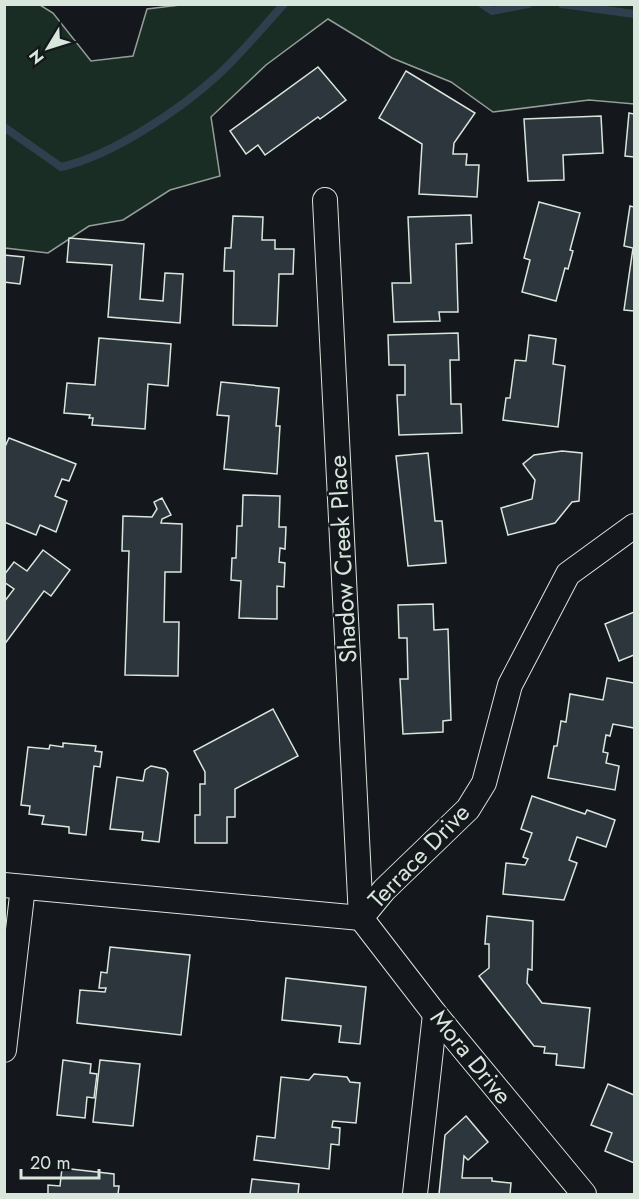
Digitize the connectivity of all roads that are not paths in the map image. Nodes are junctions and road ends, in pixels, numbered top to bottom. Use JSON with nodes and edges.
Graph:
{"nodes":[{"id":1,"x":325,"y":200,"type":"dead end"},
{"id":2,"x":634,"y":526,"type":"edge"},
{"id":3,"x":14,"y":886,"type":"edge"},
{"id":4,"x":362,"y":918,"type":"junction"},
{"id":5,"x":435,"y":1014,"type":"junction"},
{"id":6,"x":4,"y":1050,"type":"edge"},
{"id":7,"x":415,"y":1194,"type":"edge"},
{"id":8,"x":584,"y":1194,"type":"edge"}],
"edges":[{"from":1,"to":4,"type":"street","name":"Shadow Creek Place"},
{"from":2,"to":4,"type":"street","name":"Terrace Drive"},
{"from":3,"to":4,"type":"street","name":"Terrace Drive"},
{"from":3,"to":6,"type":"street"},
{"from":4,"to":5,"type":"street","name":"Mora Drive"},
{"from":5,"to":7,"type":"street"},
{"from":5,"to":8,"type":"street","name":"Mora Drive"}]}
